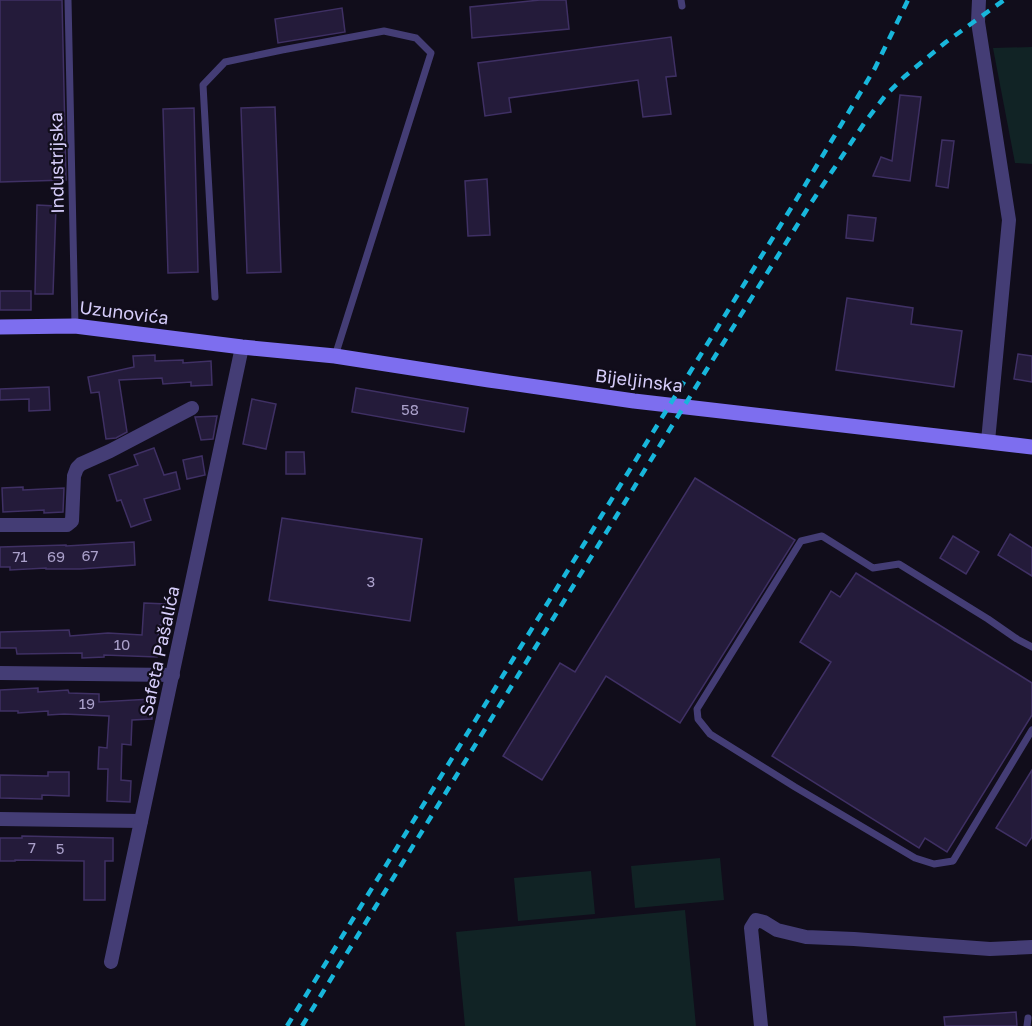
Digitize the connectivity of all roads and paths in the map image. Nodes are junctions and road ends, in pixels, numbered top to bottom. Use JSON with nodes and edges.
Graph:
{"nodes":[{"id":1,"x":68,"y":0,"type":"edge"},
{"id":2,"x":979,"y":0,"type":"edge"},
{"id":3,"x":215,"y":297,"type":"dead end"},
{"id":4,"x":75,"y":326,"type":"junction"},
{"id":5,"x":0,"y":327,"type":"edge"},
{"id":6,"x":242,"y":347,"type":"junction"},
{"id":7,"x":335,"y":356,"type":"junction"},
{"id":8,"x":192,"y":408,"type":"dead end"},
{"id":9,"x":988,"y":441,"type":"junction"},
{"id":10,"x":1032,"y":447,"type":"edge"},
{"id":11,"x":0,"y":525,"type":"edge"},
{"id":12,"x":1032,"y":647,"type":"edge"},
{"id":13,"x":0,"y":673,"type":"edge"},
{"id":14,"x":173,"y":675,"type":"junction"},
{"id":15,"x":1032,"y":730,"type":"edge"},
{"id":16,"x":0,"y":819,"type":"edge"},
{"id":17,"x":141,"y":821,"type":"junction"},
{"id":18,"x":1032,"y":947,"type":"edge"},
{"id":19,"x":111,"y":962,"type":"dead end"},
{"id":20,"x":1028,"y":1018,"type":"dead end"},
{"id":21,"x":760,"y":1026,"type":"edge"},
{"id":22,"x":1027,"y":1026,"type":"edge"}],
"edges":[{"from":1,"to":4,"type":"lane","name":"Industrijska"},
{"from":2,"to":9,"type":"street"},
{"from":3,"to":7,"type":"lane"},
{"from":4,"to":5,"type":"main road","name":"Uzunovića"},
{"from":4,"to":6,"type":"main road","name":"Uzunovića"},
{"from":6,"to":7,"type":"main road","name":"Bijeljinska"},
{"from":6,"to":14,"type":"street","name":"Safeta Pašalića"},
{"from":7,"to":9,"type":"main road","name":"Bijeljinska"},
{"from":8,"to":11,"type":"street"},
{"from":9,"to":10,"type":"main road","name":"Bijeljinska"},
{"from":12,"to":15,"type":"lane"},
{"from":13,"to":14,"type":"street"},
{"from":14,"to":17,"type":"street","name":"Safeta Pašalića"},
{"from":16,"to":17,"type":"street"},
{"from":17,"to":19,"type":"street","name":"Safeta Pašalića"},
{"from":18,"to":21,"type":"street"},
{"from":20,"to":22,"type":"lane"}]}
